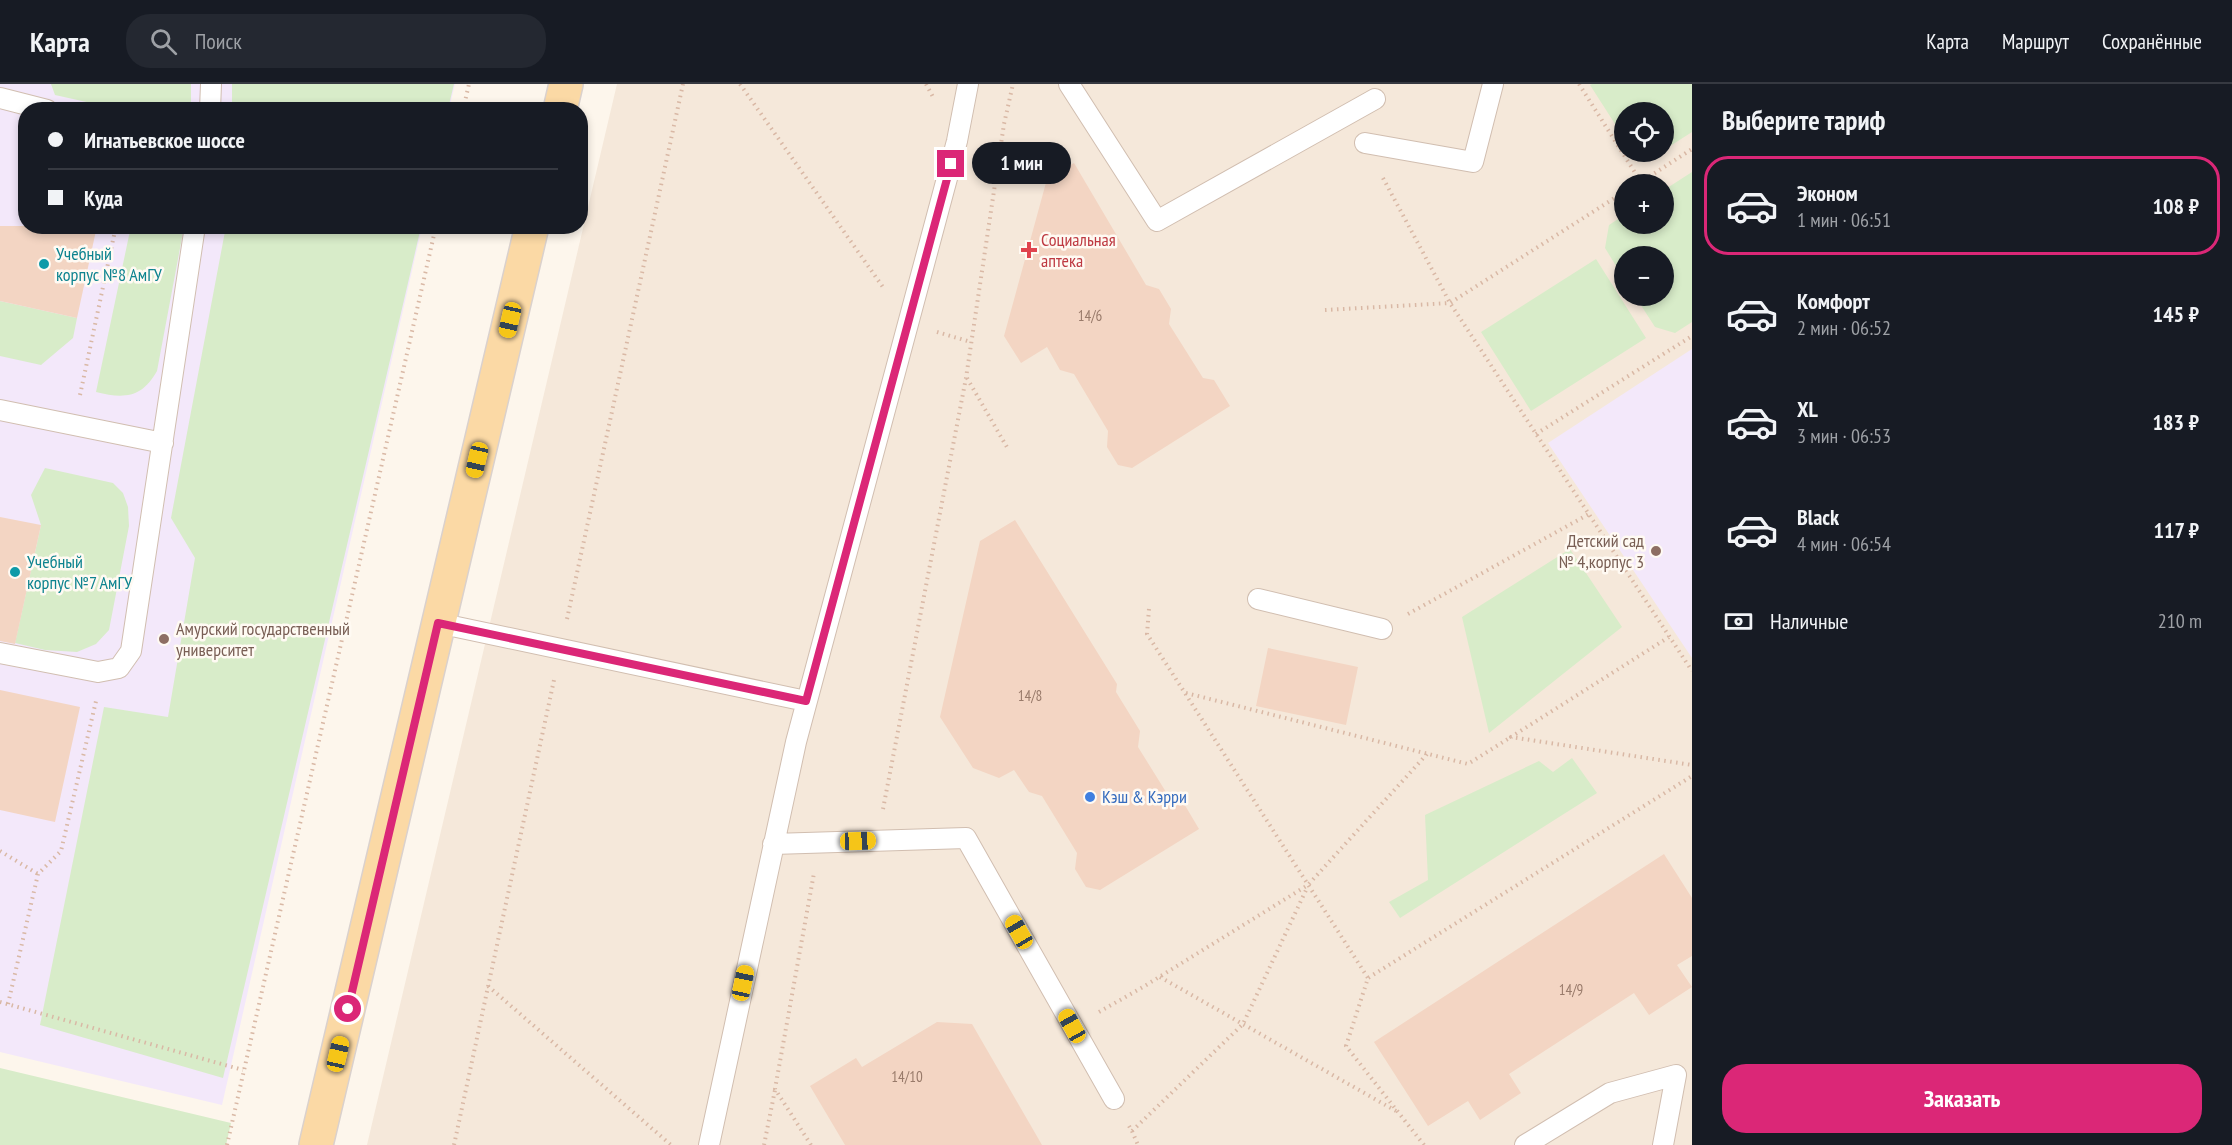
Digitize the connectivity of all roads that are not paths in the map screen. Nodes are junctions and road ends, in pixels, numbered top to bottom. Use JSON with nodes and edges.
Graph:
{"nodes":[{"id":1,"x":211,"y":84,"type":"edge"},
{"id":2,"x":566,"y":84,"type":"edge"},
{"id":3,"x":968,"y":84,"type":"edge"},
{"id":4,"x":1069,"y":84,"type":"edge"},
{"id":5,"x":1493,"y":84,"type":"edge"},
{"id":6,"x":0,"y":98,"type":"edge"},
{"id":7,"x":1375,"y":99,"type":"dead end"},
{"id":8,"x":210,"y":102,"type":"edge"},
{"id":9,"x":562,"y":102,"type":"edge"},
{"id":10,"x":18,"y":103,"type":"edge"},
{"id":11,"x":1365,"y":143,"type":"road end"},
{"id":12,"x":194,"y":234,"type":"edge"},
{"id":13,"x":530,"y":234,"type":"edge"},
{"id":14,"x":0,"y":410,"type":"edge"},
{"id":15,"x":163,"y":443,"type":"junction"},
{"id":16,"x":1258,"y":599,"type":"dead end"},
{"id":17,"x":438,"y":623,"type":"junction"},
{"id":18,"x":1382,"y":629,"type":"road end"},
{"id":19,"x":0,"y":653,"type":"edge"},
{"id":20,"x":806,"y":701,"type":"junction"},
{"id":21,"x":773,"y":844,"type":"junction"},
{"id":22,"x":1114,"y":1099,"type":"road end"},
{"id":23,"x":316,"y":1145,"type":"edge"},
{"id":24,"x":709,"y":1145,"type":"edge"},
{"id":25,"x":1525,"y":1145,"type":"edge"},
{"id":26,"x":1663,"y":1145,"type":"edge"}],
"edges":[{"from":1,"to":8,"type":"lane"},
{"from":2,"to":9,"type":"main road"},
{"from":3,"to":20,"type":"lane"},
{"from":4,"to":7,"type":"lane"},
{"from":5,"to":11,"type":"lane"},
{"from":6,"to":10,"type":"lane"},
{"from":12,"to":15,"type":"lane"},
{"from":13,"to":17,"type":"main road"},
{"from":14,"to":15,"type":"lane"},
{"from":15,"to":19,"type":"lane"},
{"from":16,"to":18,"type":"lane"},
{"from":17,"to":20,"type":"lane"},
{"from":17,"to":23,"type":"main road"},
{"from":20,"to":21,"type":"lane"},
{"from":21,"to":22,"type":"lane"},
{"from":21,"to":24,"type":"lane"},
{"from":25,"to":26,"type":"lane"}]}
